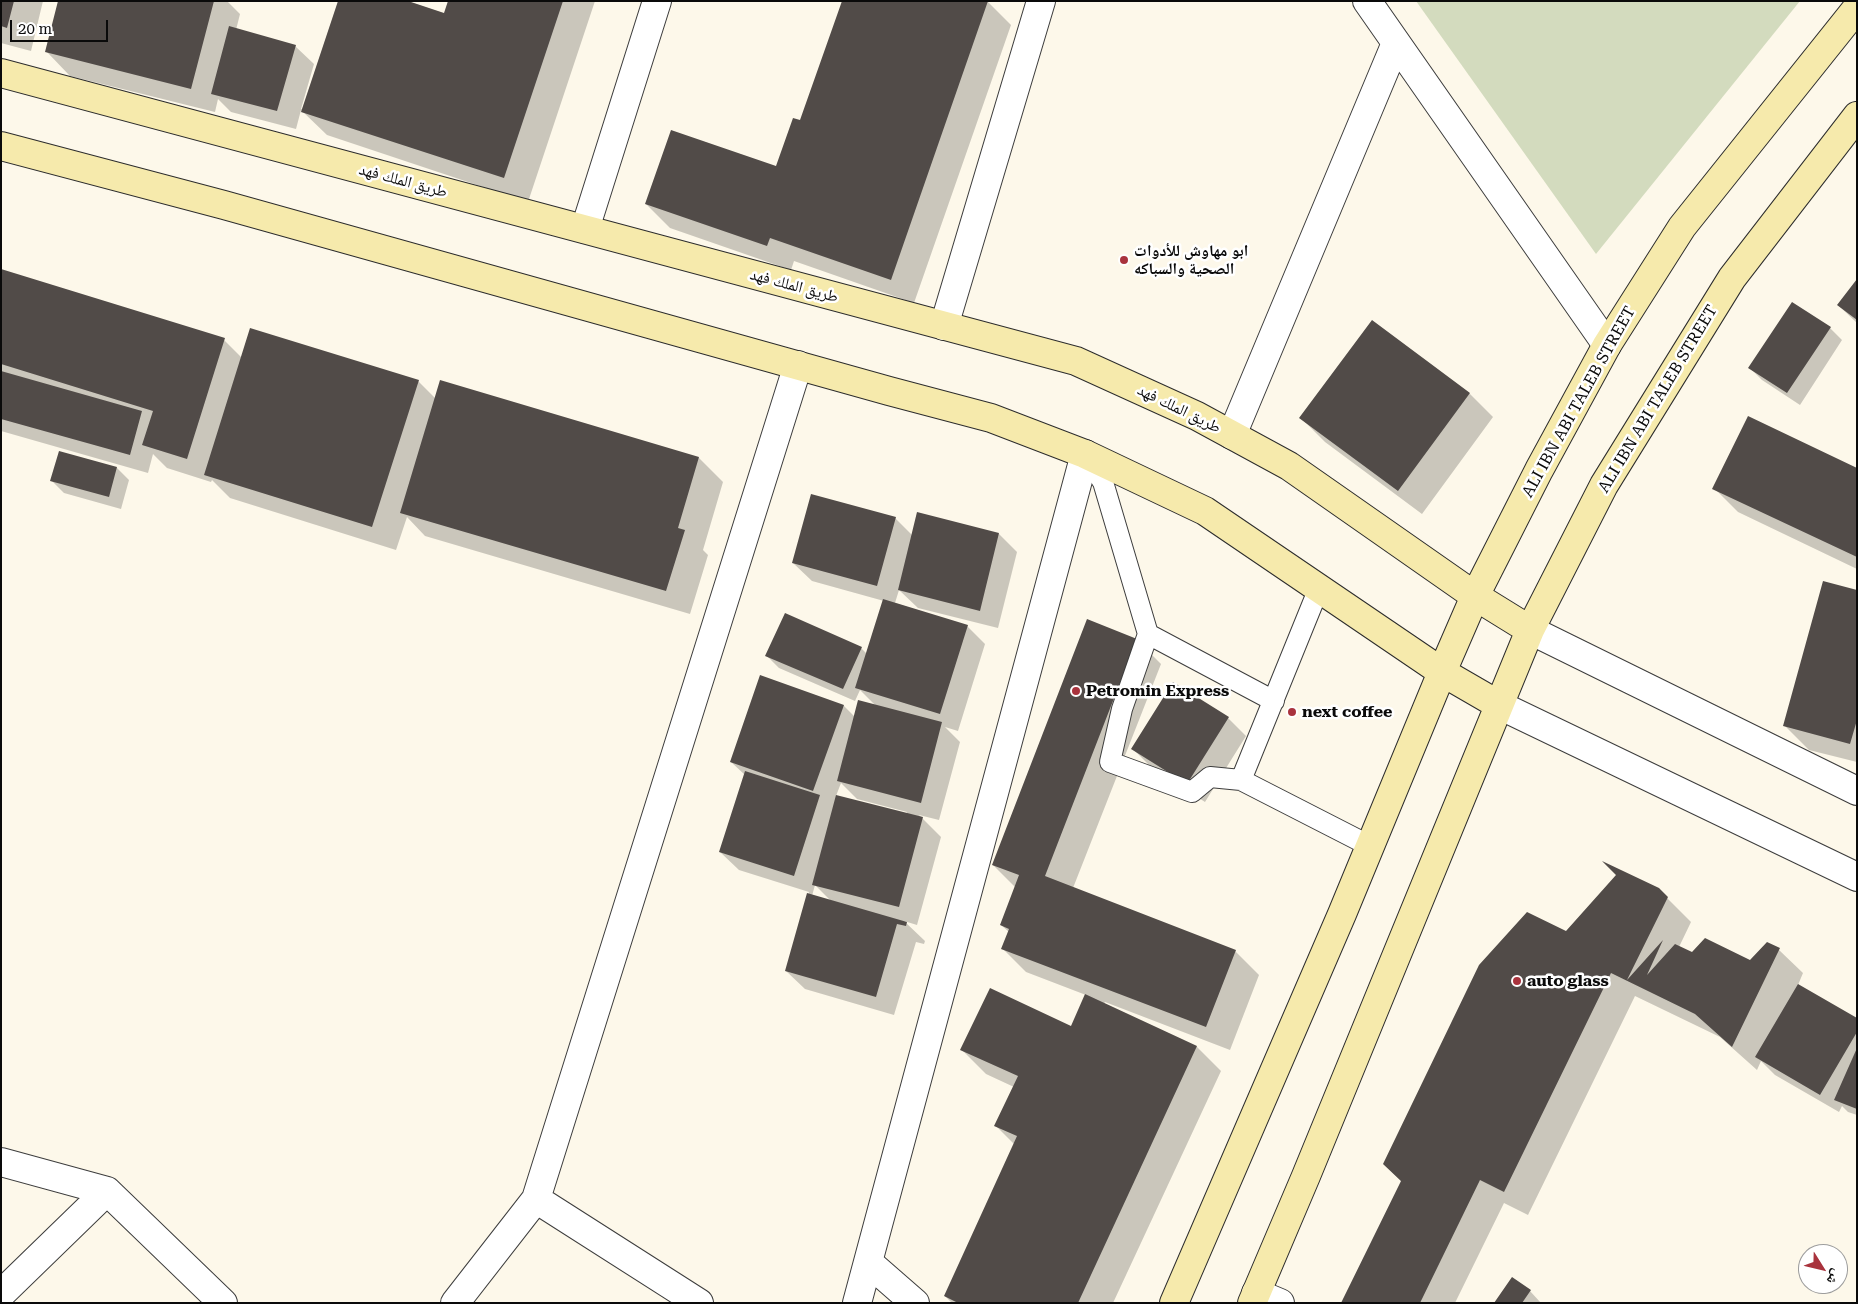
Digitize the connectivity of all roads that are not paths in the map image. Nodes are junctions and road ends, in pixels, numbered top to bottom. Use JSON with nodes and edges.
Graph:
{"nodes":[{"id":1,"x":657,"y":1,"type":"edge"},
{"id":2,"x":1041,"y":1,"type":"edge"},
{"id":3,"x":1367,"y":1,"type":"edge"},
{"id":4,"x":1857,"y":8,"type":"edge"},
{"id":5,"x":1396,"y":43,"type":"junction"},
{"id":6,"x":1,"y":73,"type":"edge"},
{"id":7,"x":1857,"y":116,"type":"edge"},
{"id":8,"x":1,"y":146,"type":"edge"},
{"id":9,"x":585,"y":229,"type":"junction"},
{"id":10,"x":944,"y":326,"type":"junction"},
{"id":11,"x":1606,"y":345,"type":"junction"},
{"id":12,"x":798,"y":365,"type":"junction"},
{"id":13,"x":1232,"y":435,"type":"junction"},
{"id":14,"x":1085,"y":454,"type":"junction"},
{"id":15,"x":1319,"y":588,"type":"junction"},
{"id":16,"x":1476,"y":596,"type":"junction"},
{"id":17,"x":1530,"y":630,"type":"junction"},
{"id":18,"x":1148,"y":634,"type":"junction"},
{"id":19,"x":1442,"y":672,"type":"junction"},
{"id":20,"x":1274,"y":701,"type":"junction"},
{"id":21,"x":1499,"y":705,"type":"junction"},
{"id":22,"x":1241,"y":780,"type":"junction"},
{"id":23,"x":1857,"y":791,"type":"edge"},
{"id":24,"x":1370,"y":846,"type":"junction"},
{"id":25,"x":1857,"y":877,"type":"edge"},
{"id":26,"x":1,"y":1162,"type":"edge"},
{"id":27,"x":107,"y":1191,"type":"junction"},
{"id":28,"x":536,"y":1200,"type":"junction"},
{"id":29,"x":868,"y":1262,"type":"junction"},
{"id":30,"x":1,"y":1294,"type":"edge"},
{"id":31,"x":1263,"y":1299,"type":"edge"},
{"id":32,"x":223,"y":1303,"type":"edge"},
{"id":33,"x":455,"y":1303,"type":"edge"},
{"id":34,"x":699,"y":1303,"type":"edge"},
{"id":35,"x":857,"y":1303,"type":"edge"},
{"id":36,"x":915,"y":1303,"type":"edge"},
{"id":37,"x":1174,"y":1303,"type":"edge"}],
"edges":[{"from":1,"to":9,"type":"street"},
{"from":2,"to":10,"type":"street"},
{"from":3,"to":5,"type":"street"},
{"from":4,"to":11,"type":"main road","name":"ALI IBN ABI TALEB STREET"},
{"from":5,"to":11,"type":"street"},
{"from":5,"to":13,"type":"street"},
{"from":6,"to":9,"type":"main road","name":"طريق الملك فهد"},
{"from":7,"to":17,"type":"main road","name":"ALI IBN ABI TALEB STREET"},
{"from":8,"to":12,"type":"main road"},
{"from":9,"to":10,"type":"main road","name":"طريق الملك فهد"},
{"from":10,"to":13,"type":"main road","name":"طريق الملك فهد"},
{"from":11,"to":16,"type":"main road","name":"ALI IBN ABI TALEB STREET"},
{"from":12,"to":14,"type":"main road"},
{"from":12,"to":28,"type":"street"},
{"from":13,"to":16,"type":"main road","name":"طريق الملك فهد"},
{"from":14,"to":15,"type":"main road"},
{"from":14,"to":18,"type":"lane"},
{"from":14,"to":29,"type":"street"},
{"from":15,"to":19,"type":"main road"},
{"from":15,"to":20,"type":"lane"},
{"from":16,"to":17,"type":"main road","name":"طريق الملك فهد"},
{"from":16,"to":19,"type":"main road","name":"ALI IBN ABI TALEB STREET"},
{"from":17,"to":21,"type":"main road","name":"ALI IBN ABI TALEB STREET"},
{"from":17,"to":23,"type":"street"},
{"from":18,"to":20,"type":"lane"},
{"from":18,"to":22,"type":"lane"},
{"from":19,"to":21,"type":"main road"},
{"from":19,"to":24,"type":"main road","name":"ALI IBN ABI TALEB STREET"},
{"from":20,"to":22,"type":"lane"},
{"from":21,"to":25,"type":"street"},
{"from":21,"to":31,"type":"main road","name":"ALI IBN ABI TALEB STREET"},
{"from":22,"to":24,"type":"lane"},
{"from":24,"to":37,"type":"main road","name":"ALI IBN ABI TALEB STREET"},
{"from":26,"to":27,"type":"street"},
{"from":27,"to":30,"type":"street"},
{"from":27,"to":32,"type":"street"},
{"from":28,"to":33,"type":"street"},
{"from":28,"to":34,"type":"street"},
{"from":29,"to":35,"type":"street"},
{"from":29,"to":36,"type":"street"}]}
